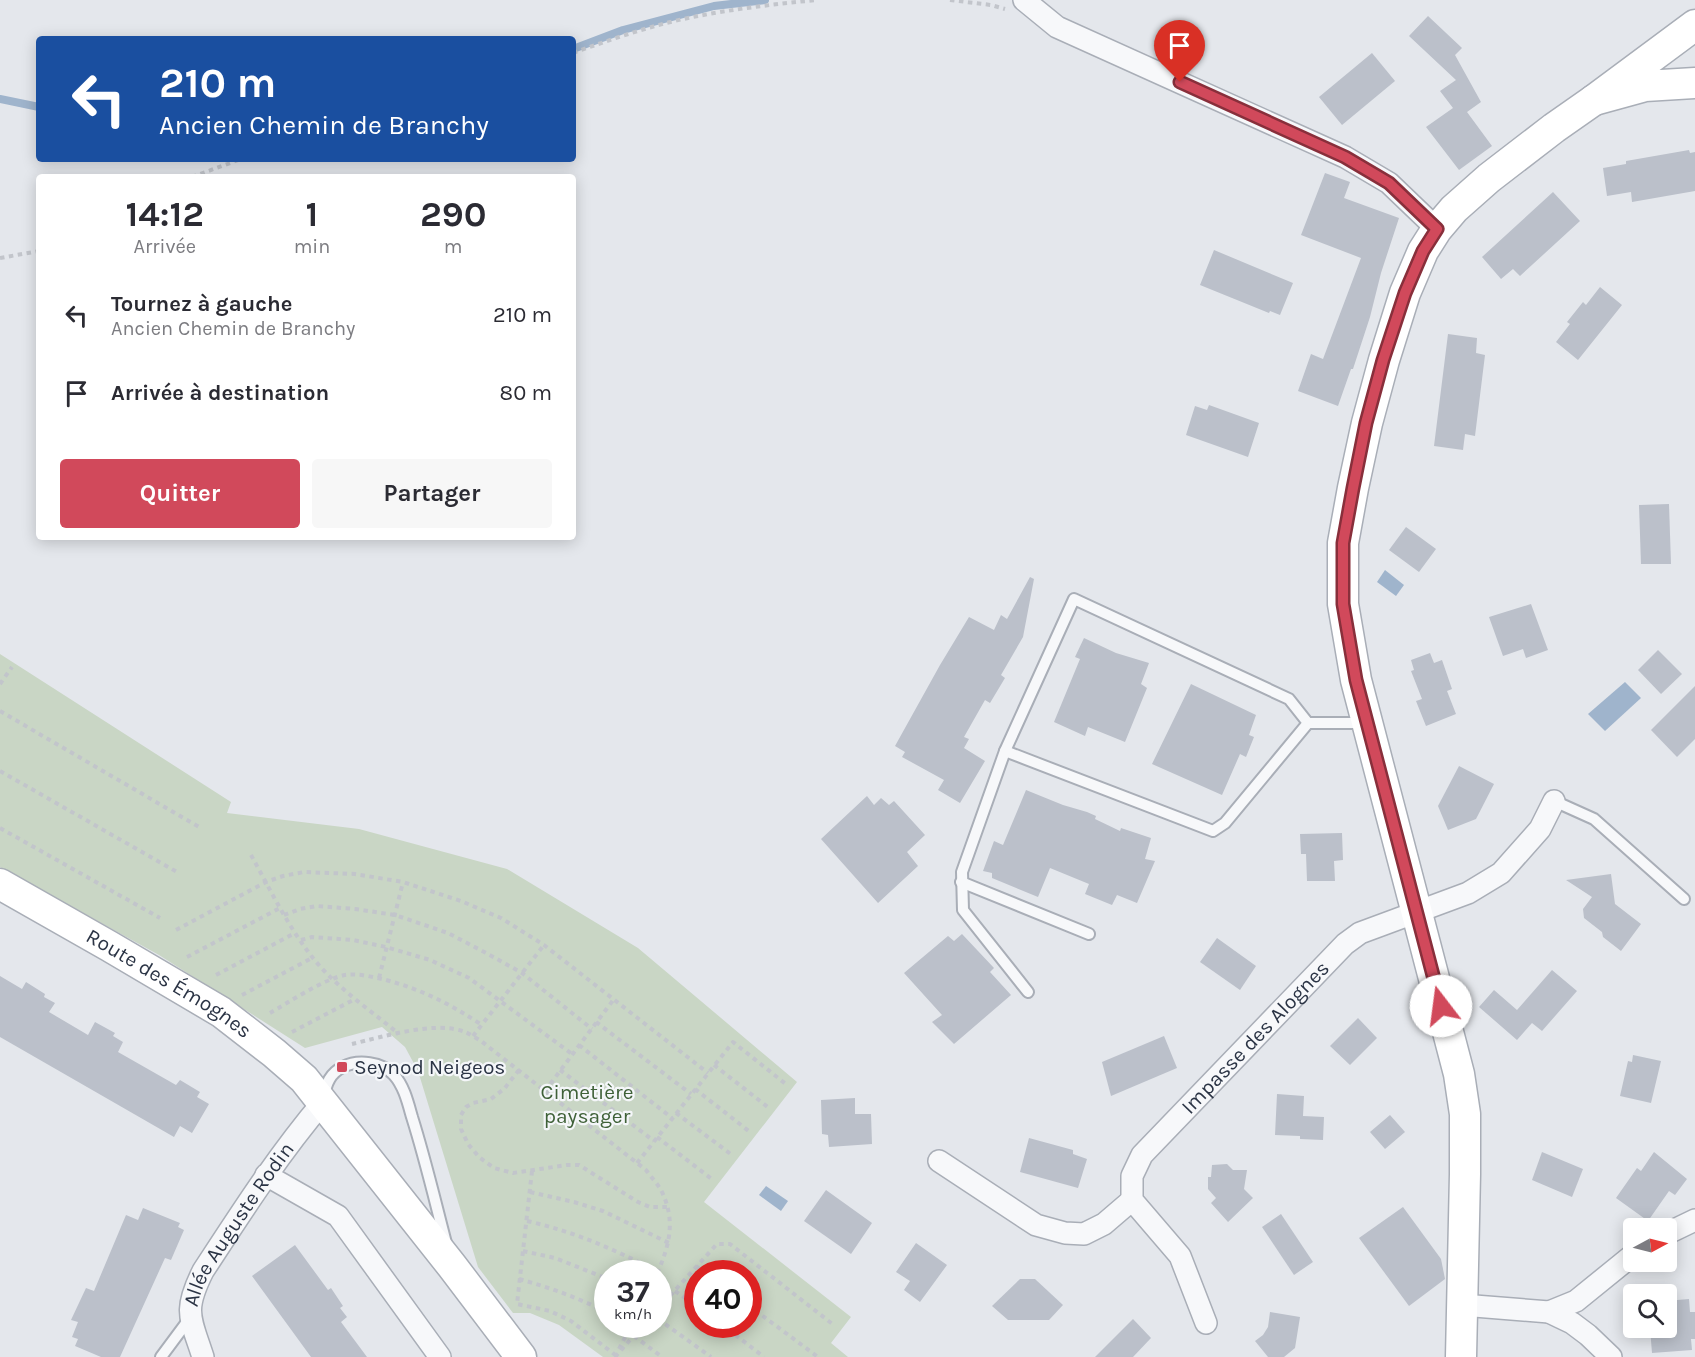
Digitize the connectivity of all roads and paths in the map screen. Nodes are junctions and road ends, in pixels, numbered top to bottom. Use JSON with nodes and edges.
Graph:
{"nodes":[{"id":1,"x":817,"y":0,"type":"edge"},
{"id":2,"x":1024,"y":0,"type":"edge"},
{"id":3,"x":1695,"y":25,"type":"edge"},
{"id":4,"x":1695,"y":47,"type":"edge"},
{"id":5,"x":576,"y":52,"type":"edge"},
{"id":6,"x":1695,"y":83,"type":"edge"},
{"id":7,"x":1594,"y":100,"type":"junction"},
{"id":8,"x":233,"y":162,"type":"edge"},
{"id":9,"x":200,"y":174,"type":"edge"},
{"id":10,"x":1437,"y":229,"type":"junction"},
{"id":11,"x":36,"y":252,"type":"edge"},
{"id":12,"x":0,"y":258,"type":"edge"},
{"id":13,"x":12,"y":667,"type":"dead end"},
{"id":14,"x":0,"y":684,"type":"edge"},
{"id":15,"x":0,"y":711,"type":"edge"},
{"id":16,"x":1308,"y":723,"type":"junction"},
{"id":17,"x":1367,"y":723,"type":"junction"},
{"id":18,"x":1005,"y":751,"type":"junction"},
{"id":19,"x":0,"y":771,"type":"edge"},
{"id":20,"x":1554,"y":801,"type":"joint"},
{"id":21,"x":199,"y":827,"type":"dead end"},
{"id":22,"x":0,"y":828,"type":"edge"},
{"id":23,"x":251,"y":855,"type":"dead end"},
{"id":24,"x":177,"y":872,"type":"dead end"},
{"id":25,"x":266,"y":882,"type":"junction"},
{"id":26,"x":403,"y":882,"type":"junction"},
{"id":27,"x":961,"y":882,"type":"junction"},
{"id":28,"x":0,"y":884,"type":"edge"},
{"id":29,"x":1684,"y":899,"type":"dead end"},
{"id":30,"x":280,"y":908,"type":"junction"},
{"id":31,"x":1416,"y":912,"type":"junction"},
{"id":32,"x":284,"y":915,"type":"junction"},
{"id":33,"x":395,"y":915,"type":"junction"},
{"id":34,"x":160,"y":918,"type":"dead end"},
{"id":35,"x":176,"y":930,"type":"dead end"},
{"id":36,"x":296,"y":933,"type":"junction"},
{"id":37,"x":1089,"y":934,"type":"dead end"},
{"id":38,"x":301,"y":940,"type":"junction"},
{"id":39,"x":544,"y":945,"type":"junction"},
{"id":40,"x":386,"y":947,"type":"junction"},
{"id":41,"x":187,"y":957,"type":"dead end"},
{"id":42,"x":312,"y":958,"type":"junction"},
{"id":43,"x":522,"y":973,"type":"junction"},
{"id":44,"x":216,"y":975,"type":"dead end"},
{"id":45,"x":379,"y":978,"type":"junction"},
{"id":46,"x":333,"y":979,"type":"junction"},
{"id":47,"x":1028,"y":992,"type":"dead end"},
{"id":48,"x":242,"y":995,"type":"dead end"},
{"id":49,"x":355,"y":999,"type":"junction"},
{"id":50,"x":614,"y":999,"type":"junction"},
{"id":51,"x":501,"y":1000,"type":"junction"},
{"id":52,"x":270,"y":1012,"type":"dead end"},
{"id":53,"x":596,"y":1022,"type":"junction"},
{"id":54,"x":482,"y":1025,"type":"junction"},
{"id":55,"x":592,"y":1029,"type":"junction"},
{"id":56,"x":292,"y":1032,"type":"dead end"},
{"id":57,"x":399,"y":1034,"type":"junction"},
{"id":58,"x":473,"y":1036,"type":"junction"},
{"id":59,"x":349,"y":1045,"type":"dead end"},
{"id":60,"x":579,"y":1045,"type":"junction"},
{"id":61,"x":572,"y":1054,"type":"junction"},
{"id":62,"x":714,"y":1065,"type":"junction"},
{"id":63,"x":519,"y":1070,"type":"junction"},
{"id":64,"x":560,"y":1070,"type":"junction"},
{"id":65,"x":708,"y":1073,"type":"junction"},
{"id":66,"x":787,"y":1085,"type":"dead end"},
{"id":67,"x":695,"y":1089,"type":"junction"},
{"id":68,"x":545,"y":1090,"type":"junction"},
{"id":69,"x":691,"y":1094,"type":"junction"},
{"id":70,"x":323,"y":1102,"type":"junction"},
{"id":71,"x":769,"y":1108,"type":"dead end"},
{"id":72,"x":676,"y":1113,"type":"junction"},
{"id":73,"x":672,"y":1118,"type":"junction"},
{"id":74,"x":750,"y":1132,"type":"dead end"},
{"id":75,"x":655,"y":1139,"type":"junction"},
{"id":76,"x":732,"y":1155,"type":"dead end"},
{"id":77,"x":939,"y":1161,"type":"dead end"},
{"id":78,"x":637,"y":1163,"type":"junction"},
{"id":79,"x":532,"y":1171,"type":"junction"},
{"id":80,"x":266,"y":1174,"type":"junction"},
{"id":81,"x":713,"y":1180,"type":"dead end"},
{"id":82,"x":530,"y":1192,"type":"junction"},
{"id":83,"x":1132,"y":1200,"type":"junction"},
{"id":84,"x":667,"y":1207,"type":"junction"},
{"id":85,"x":1695,"y":1220,"type":"edge"},
{"id":86,"x":526,"y":1221,"type":"junction"},
{"id":87,"x":1677,"y":1229,"type":"edge"},
{"id":88,"x":669,"y":1243,"type":"junction"},
{"id":89,"x":523,"y":1251,"type":"junction"},
{"id":90,"x":632,"y":1260,"type":"edge"},
{"id":91,"x":663,"y":1260,"type":"edge"},
{"id":92,"x":702,"y":1260,"type":"edge"},
{"id":93,"x":750,"y":1260,"type":"edge"},
{"id":94,"x":1623,"y":1263,"type":"edge"},
{"id":95,"x":452,"y":1266,"type":"junction"},
{"id":96,"x":762,"y":1269,"type":"edge"},
{"id":97,"x":594,"y":1273,"type":"edge"},
{"id":98,"x":519,"y":1279,"type":"junction"},
{"id":99,"x":684,"y":1280,"type":"edge"},
{"id":100,"x":675,"y":1291,"type":"junction"},
{"id":101,"x":672,"y":1294,"type":"edge"},
{"id":102,"x":684,"y":1297,"type":"edge"},
{"id":103,"x":1462,"y":1305,"type":"junction"},
{"id":104,"x":594,"y":1306,"type":"edge"},
{"id":105,"x":1549,"y":1312,"type":"junction"},
{"id":106,"x":762,"y":1315,"type":"edge"},
{"id":107,"x":190,"y":1318,"type":"junction"},
{"id":108,"x":1206,"y":1323,"type":"dead end"},
{"id":109,"x":835,"y":1326,"type":"dead end"},
{"id":110,"x":672,"y":1329,"type":"edge"},
{"id":111,"x":624,"y":1338,"type":"edge"},
{"id":112,"x":631,"y":1338,"type":"edge"},
{"id":113,"x":636,"y":1338,"type":"edge"},
{"id":114,"x":739,"y":1338,"type":"edge"},
{"id":115,"x":616,"y":1356,"type":"edge"},
{"id":116,"x":161,"y":1357,"type":"edge"},
{"id":117,"x":203,"y":1357,"type":"edge"},
{"id":118,"x":440,"y":1357,"type":"edge"},
{"id":119,"x":521,"y":1357,"type":"edge"},
{"id":120,"x":662,"y":1357,"type":"edge"},
{"id":121,"x":711,"y":1357,"type":"edge"},
{"id":122,"x":764,"y":1357,"type":"edge"},
{"id":123,"x":818,"y":1357,"type":"edge"},
{"id":124,"x":1461,"y":1357,"type":"edge"},
{"id":125,"x":1611,"y":1357,"type":"edge"}],
"edges":[{"from":1,"to":5,"type":"path"},
{"from":2,"to":10,"type":"street"},
{"from":3,"to":4,"type":"street"},
{"from":3,"to":7,"type":"street"},
{"from":6,"to":7,"type":"street"},
{"from":7,"to":10,"type":"street"},
{"from":8,"to":9,"type":"path"},
{"from":10,"to":17,"type":"street"},
{"from":11,"to":12,"type":"path"},
{"from":13,"to":14,"type":"path"},
{"from":15,"to":21,"type":"path"},
{"from":16,"to":17,"type":"lane"},
{"from":16,"to":18,"type":"lane"},
{"from":16,"to":18,"type":"lane"},
{"from":17,"to":31,"type":"street"},
{"from":18,"to":27,"type":"lane"},
{"from":19,"to":24,"type":"path"},
{"from":20,"to":29,"type":"lane"},
{"from":20,"to":31,"type":"street","name":"Impasse des Alognes"},
{"from":22,"to":34,"type":"path"},
{"from":23,"to":25,"type":"path"},
{"from":25,"to":26,"type":"path"},
{"from":25,"to":30,"type":"path"},
{"from":25,"to":35,"type":"path"},
{"from":26,"to":33,"type":"path"},
{"from":26,"to":39,"type":"path"},
{"from":27,"to":37,"type":"lane"},
{"from":27,"to":47,"type":"lane"},
{"from":28,"to":70,"type":"street","name":"Route des Émognes"},
{"from":30,"to":32,"type":"path"},
{"from":30,"to":41,"type":"path"},
{"from":31,"to":83,"type":"street","name":"Impasse des Alognes"},
{"from":31,"to":103,"type":"street"},
{"from":32,"to":33,"type":"path"},
{"from":32,"to":36,"type":"path"},
{"from":33,"to":40,"type":"path"},
{"from":33,"to":43,"type":"path"},
{"from":36,"to":38,"type":"path"},
{"from":36,"to":44,"type":"path"},
{"from":38,"to":40,"type":"path"},
{"from":38,"to":42,"type":"path"},
{"from":39,"to":43,"type":"path"},
{"from":39,"to":50,"type":"path"},
{"from":40,"to":45,"type":"path"},
{"from":40,"to":51,"type":"path"},
{"from":42,"to":46,"type":"path"},
{"from":42,"to":48,"type":"path"},
{"from":43,"to":51,"type":"path"},
{"from":43,"to":55,"type":"path"},
{"from":45,"to":46,"type":"path"},
{"from":45,"to":54,"type":"path"},
{"from":46,"to":49,"type":"path"},
{"from":46,"to":52,"type":"path"},
{"from":49,"to":56,"type":"path"},
{"from":49,"to":57,"type":"path"},
{"from":50,"to":53,"type":"path"},
{"from":50,"to":65,"type":"path"},
{"from":51,"to":54,"type":"path"},
{"from":51,"to":61,"type":"path"},
{"from":53,"to":55,"type":"path"},
{"from":53,"to":69,"type":"path"},
{"from":54,"to":58,"type":"path"},
{"from":55,"to":60,"type":"path"},
{"from":57,"to":58,"type":"path"},
{"from":57,"to":59,"type":"path"},
{"from":58,"to":63,"type":"path"},
{"from":60,"to":61,"type":"path"},
{"from":60,"to":73,"type":"path"},
{"from":61,"to":64,"type":"path"},
{"from":62,"to":65,"type":"path"},
{"from":62,"to":66,"type":"path"},
{"from":62,"to":71,"type":"path"},
{"from":63,"to":68,"type":"path"},
{"from":63,"to":79,"type":"path"},
{"from":64,"to":68,"type":"path"},
{"from":64,"to":75,"type":"path"},
{"from":65,"to":67,"type":"path"},
{"from":67,"to":69,"type":"path"},
{"from":67,"to":74,"type":"path"},
{"from":68,"to":78,"type":"path"},
{"from":69,"to":72,"type":"path"},
{"from":70,"to":80,"type":"street","name":"Allée Auguste Rodin"},
{"from":70,"to":95,"type":"street","name":"Route des Émognes"},
{"from":70,"to":95,"type":"lane","name":"Route des Émognes"},
{"from":72,"to":73,"type":"path"},
{"from":72,"to":76,"type":"path"},
{"from":73,"to":75,"type":"path"},
{"from":75,"to":78,"type":"path"},
{"from":75,"to":81,"type":"path"},
{"from":77,"to":83,"type":"street"},
{"from":78,"to":84,"type":"path"},
{"from":79,"to":82,"type":"path"},
{"from":79,"to":84,"type":"path"},
{"from":80,"to":107,"type":"street","name":"Allée Auguste Rodin"},
{"from":80,"to":118,"type":"street"},
{"from":82,"to":86,"type":"path"},
{"from":82,"to":88,"type":"path"},
{"from":83,"to":108,"type":"street"},
{"from":84,"to":88,"type":"path"},
{"from":85,"to":87,"type":"street"},
{"from":86,"to":89,"type":"path"},
{"from":86,"to":90,"type":"path"},
{"from":88,"to":91,"type":"path"},
{"from":89,"to":97,"type":"path"},
{"from":89,"to":98,"type":"path"},
{"from":92,"to":93,"type":"path"},
{"from":94,"to":105,"type":"street"},
{"from":95,"to":119,"type":"street","name":"Route des Émognes"},
{"from":96,"to":109,"type":"path"},
{"from":98,"to":104,"type":"path"},
{"from":98,"to":115,"type":"path"},
{"from":99,"to":100,"type":"path"},
{"from":100,"to":101,"type":"path"},
{"from":100,"to":102,"type":"path"},
{"from":103,"to":105,"type":"street"},
{"from":103,"to":124,"type":"street"},
{"from":105,"to":125,"type":"street"},
{"from":106,"to":123,"type":"path"},
{"from":107,"to":116,"type":"lane"},
{"from":107,"to":117,"type":"street","name":"Allée Auguste Rodin"},
{"from":110,"to":121,"type":"path"},
{"from":111,"to":115,"type":"path"},
{"from":112,"to":115,"type":"path"},
{"from":113,"to":120,"type":"path"},
{"from":114,"to":122,"type":"path"}]}
